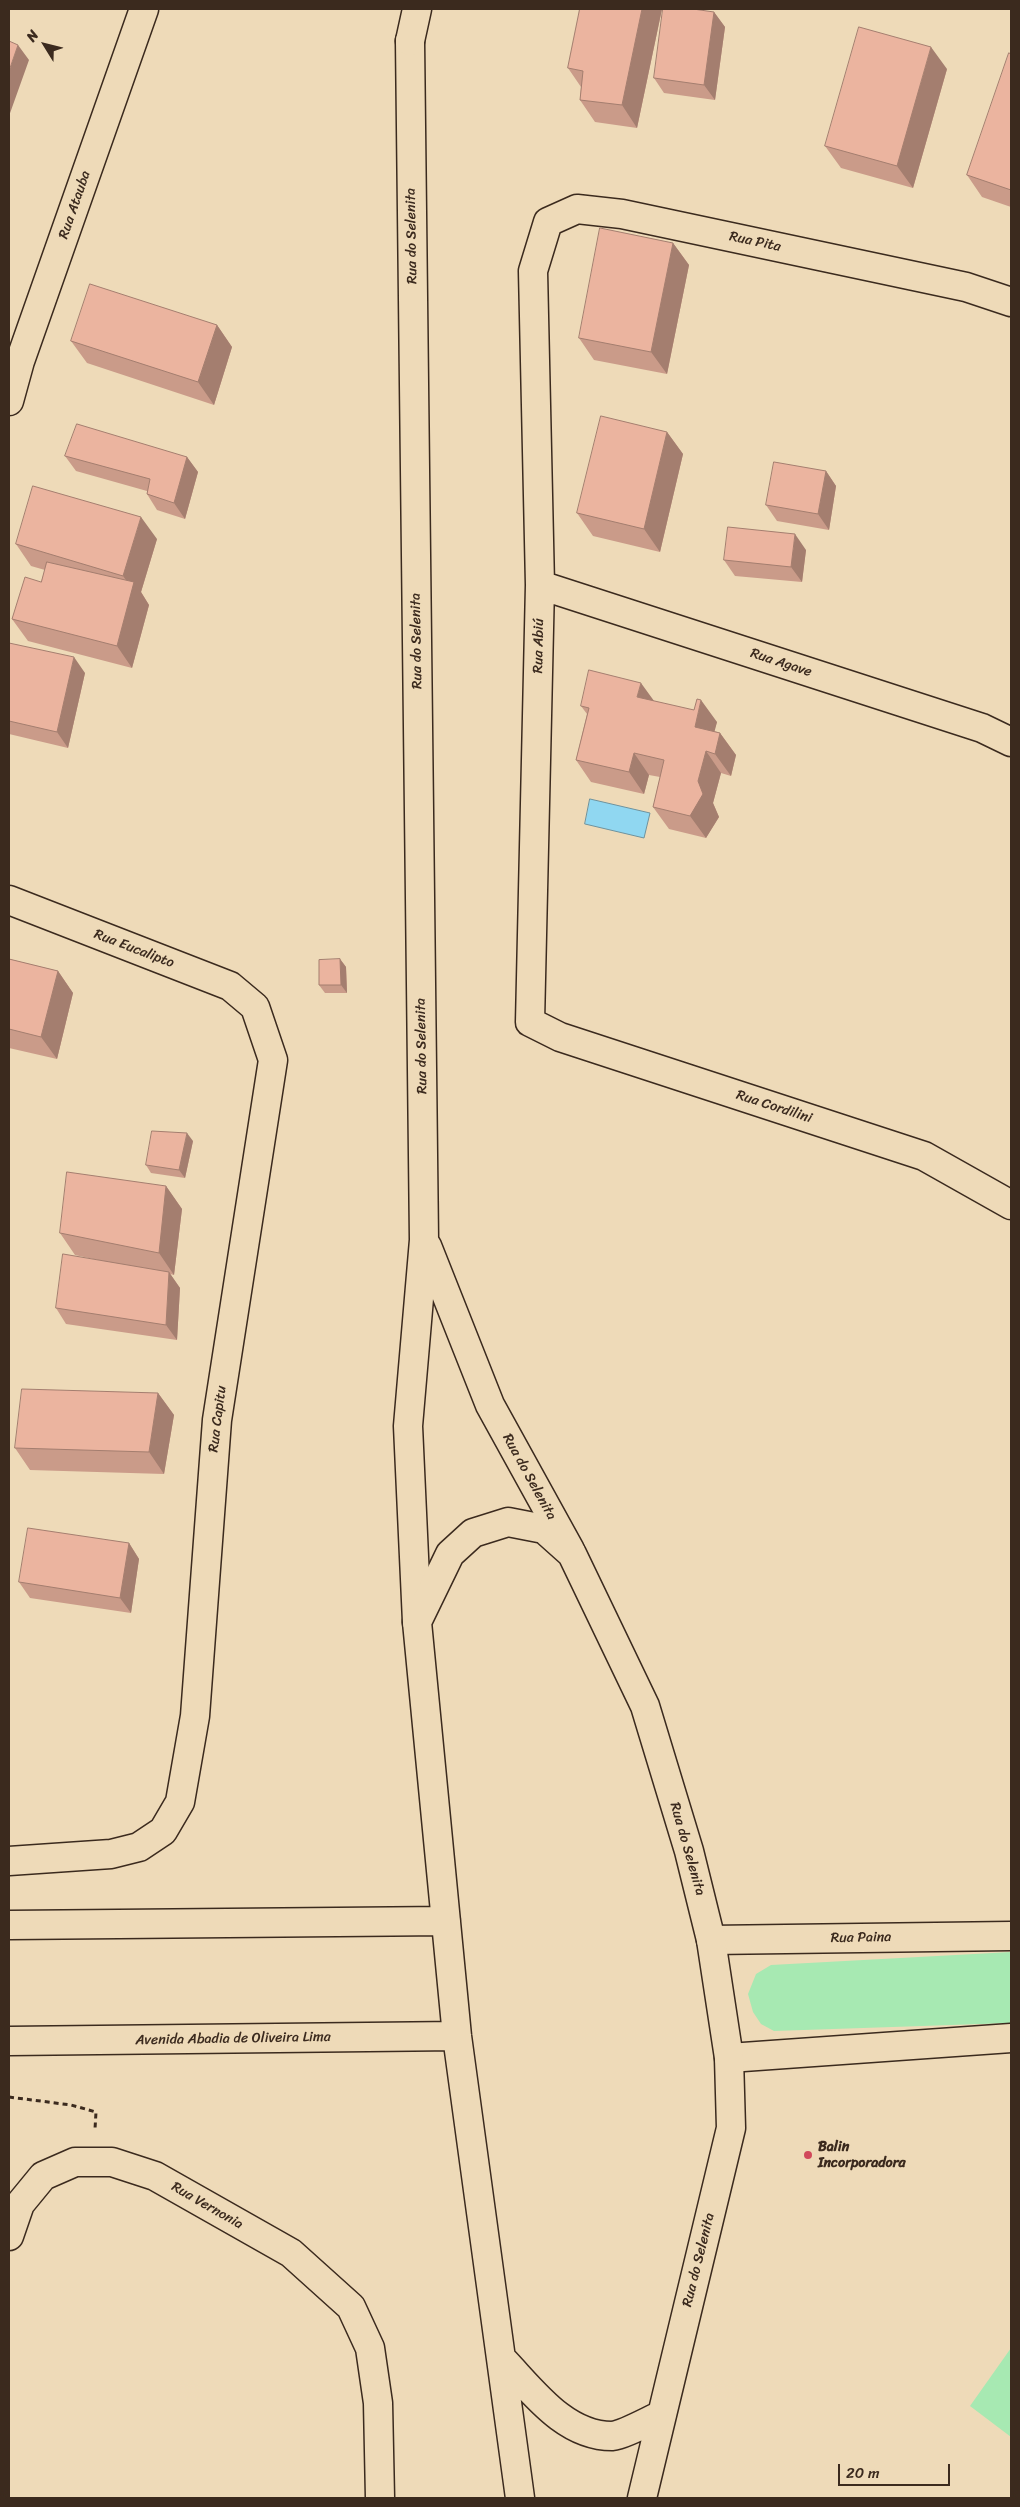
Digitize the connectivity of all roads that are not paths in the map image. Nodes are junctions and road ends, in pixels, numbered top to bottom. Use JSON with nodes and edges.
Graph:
{"nodes":[{"id":1,"x":144,"y":9,"type":"edge"},
{"id":2,"x":408,"y":9,"type":"edge"},
{"id":3,"x":417,"y":9,"type":"edge"},
{"id":4,"x":410,"y":41,"type":"junction"},
{"id":5,"x":533,"y":271,"type":"joint"},
{"id":6,"x":1011,"y":302,"type":"edge"},
{"id":7,"x":9,"y":401,"type":"edge"},
{"id":8,"x":544,"y":587,"type":"junction"},
{"id":9,"x":1011,"y":742,"type":"edge"},
{"id":10,"x":9,"y":900,"type":"edge"},
{"id":11,"x":255,"y":1006,"type":"joint"},
{"id":12,"x":530,"y":1022,"type":"joint"},
{"id":13,"x":1011,"y":1205,"type":"edge"},
{"id":14,"x":424,"y":1240,"type":"junction"},
{"id":15,"x":572,"y":1554,"type":"junction"},
{"id":16,"x":417,"y":1622,"type":"junction"},
{"id":17,"x":9,"y":1861,"type":"edge"},
{"id":18,"x":446,"y":1921,"type":"junction"},
{"id":19,"x":9,"y":1925,"type":"edge"},
{"id":20,"x":1011,"y":1936,"type":"edge"},
{"id":21,"x":711,"y":1940,"type":"junction"},
{"id":22,"x":457,"y":2036,"type":"junction"},
{"id":23,"x":1011,"y":2038,"type":"edge"},
{"id":24,"x":9,"y":2041,"type":"edge"},
{"id":25,"x":729,"y":2058,"type":"junction"},
{"id":26,"x":9,"y":2236,"type":"edge"},
{"id":27,"x":502,"y":2359,"type":"junction"},
{"id":28,"x":662,"y":2415,"type":"junction"},
{"id":29,"x":380,"y":2498,"type":"edge"},
{"id":30,"x":520,"y":2498,"type":"edge"},
{"id":31,"x":642,"y":2498,"type":"edge"}],
"edges":[{"from":1,"to":7,"type":"main road","name":"Rua Atauba"},
{"from":2,"to":4,"type":"main road"},
{"from":3,"to":4,"type":"main road"},
{"from":4,"to":14,"type":"main road","name":"Rua do Selenita"},
{"from":5,"to":6,"type":"main road","name":"Rua Pita"},
{"from":5,"to":8,"type":"main road","name":"Rua Abiú"},
{"from":8,"to":9,"type":"main road","name":"Rua Agave"},
{"from":8,"to":12,"type":"main road","name":"Rua Abiú"},
{"from":10,"to":11,"type":"main road","name":"Rua Eucalipto"},
{"from":11,"to":17,"type":"main road","name":"Rua Capitu"},
{"from":12,"to":13,"type":"main road","name":"Rua Cordilini"},
{"from":14,"to":15,"type":"main road","name":"Rua do Selenita"},
{"from":14,"to":16,"type":"main road","name":"Rua do Selenita"},
{"from":15,"to":16,"type":"main road"},
{"from":15,"to":21,"type":"main road","name":"Rua do Selenita"},
{"from":16,"to":18,"type":"main road","name":"Rua do Selenita"},
{"from":18,"to":19,"type":"main road"},
{"from":18,"to":22,"type":"main road","name":"Rua do Selenita"},
{"from":20,"to":21,"type":"main road","name":"Rua Paina"},
{"from":21,"to":25,"type":"main road","name":"Rua do Selenita"},
{"from":22,"to":24,"type":"main road","name":"Avenida Abadia de Oliveira Lima"},
{"from":22,"to":27,"type":"main road","name":"Rua do Selenita"},
{"from":23,"to":25,"type":"main road"},
{"from":25,"to":28,"type":"main road","name":"Rua do Selenita"},
{"from":26,"to":29,"type":"main road","name":"Rua Vernonia"},
{"from":27,"to":28,"type":"main road"},
{"from":27,"to":30,"type":"main road","name":"Rua do Selenita"},
{"from":28,"to":31,"type":"main road","name":"Rua do Selenita"}]}
